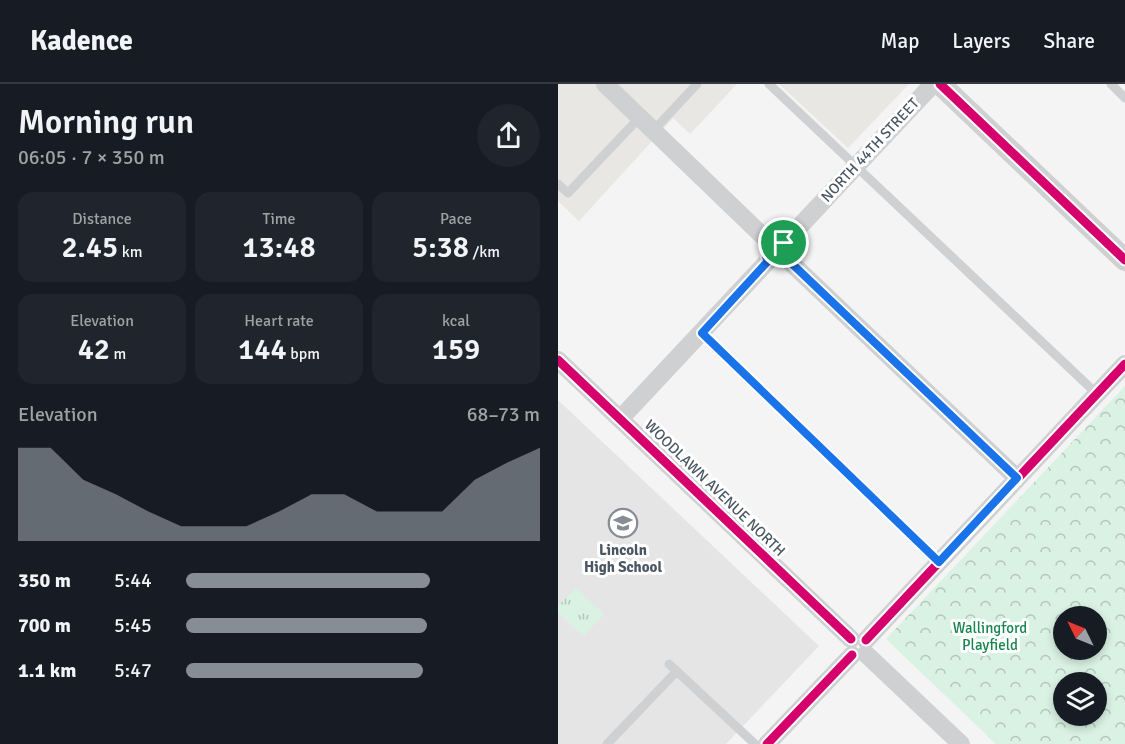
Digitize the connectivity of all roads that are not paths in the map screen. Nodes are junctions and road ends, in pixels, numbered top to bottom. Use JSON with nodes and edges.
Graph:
{"nodes":[{"id":1,"x":606,"y":84,"type":"edge"},
{"id":2,"x":697,"y":84,"type":"edge"},
{"id":3,"x":769,"y":84,"type":"edge"},
{"id":4,"x":933,"y":84,"type":"edge"},
{"id":5,"x":940,"y":84,"type":"edge"},
{"id":6,"x":1111,"y":84,"type":"edge"},
{"id":7,"x":1125,"y":98,"type":"edge"},
{"id":8,"x":640,"y":117,"type":"junction"},
{"id":9,"x":654,"y":130,"type":"junction"},
{"id":10,"x":856,"y":165,"type":"junction"},
{"id":11,"x":558,"y":184,"type":"edge"},
{"id":12,"x":777,"y":252,"type":"junction"},
{"id":13,"x":1125,"y":260,"type":"edge"},
{"id":14,"x":702,"y":333,"type":"junction"},
{"id":15,"x":558,"y":361,"type":"edge"},
{"id":16,"x":1125,"y":364,"type":"edge"},
{"id":17,"x":1097,"y":394,"type":"junction"},
{"id":18,"x":620,"y":419,"type":"junction"},
{"id":19,"x":1017,"y":478,"type":"junction"},
{"id":20,"x":939,"y":562,"type":"junction"},
{"id":21,"x":859,"y":647,"type":"junction"},
{"id":22,"x":607,"y":744,"type":"edge"},
{"id":23,"x":755,"y":744,"type":"edge"},
{"id":24,"x":767,"y":744,"type":"edge"},
{"id":25,"x":961,"y":744,"type":"edge"}],
"edges":[{"from":1,"to":8,"type":"street"},
{"from":2,"to":9,"type":"lane"},
{"from":3,"to":10,"type":"lane"},
{"from":4,"to":10,"type":"street","name":"NORTH 44TH STREET"},
{"from":5,"to":13,"type":"street"},
{"from":6,"to":7,"type":"lane"},
{"from":8,"to":9,"type":"street"},
{"from":8,"to":11,"type":"lane"},
{"from":9,"to":12,"type":"street"},
{"from":10,"to":12,"type":"street","name":"NORTH 44TH STREET"},
{"from":10,"to":17,"type":"lane"},
{"from":12,"to":14,"type":"street","name":"NORTH 44TH STREET"},
{"from":12,"to":19,"type":"street"},
{"from":14,"to":18,"type":"street","name":"NORTH 44TH STREET"},
{"from":14,"to":20,"type":"lane"},
{"from":15,"to":18,"type":"street","name":"WOODLAWN AVENUE NORTH"},
{"from":16,"to":17,"type":"street"},
{"from":17,"to":19,"type":"street"},
{"from":18,"to":21,"type":"street","name":"WOODLAWN AVENUE NORTH"},
{"from":19,"to":20,"type":"street"},
{"from":20,"to":21,"type":"street"},
{"from":21,"to":24,"type":"street"},
{"from":21,"to":25,"type":"street","name":"WOODLAWN AVENUE NORTH"},
{"from":22,"to":23,"type":"lane"}]}
